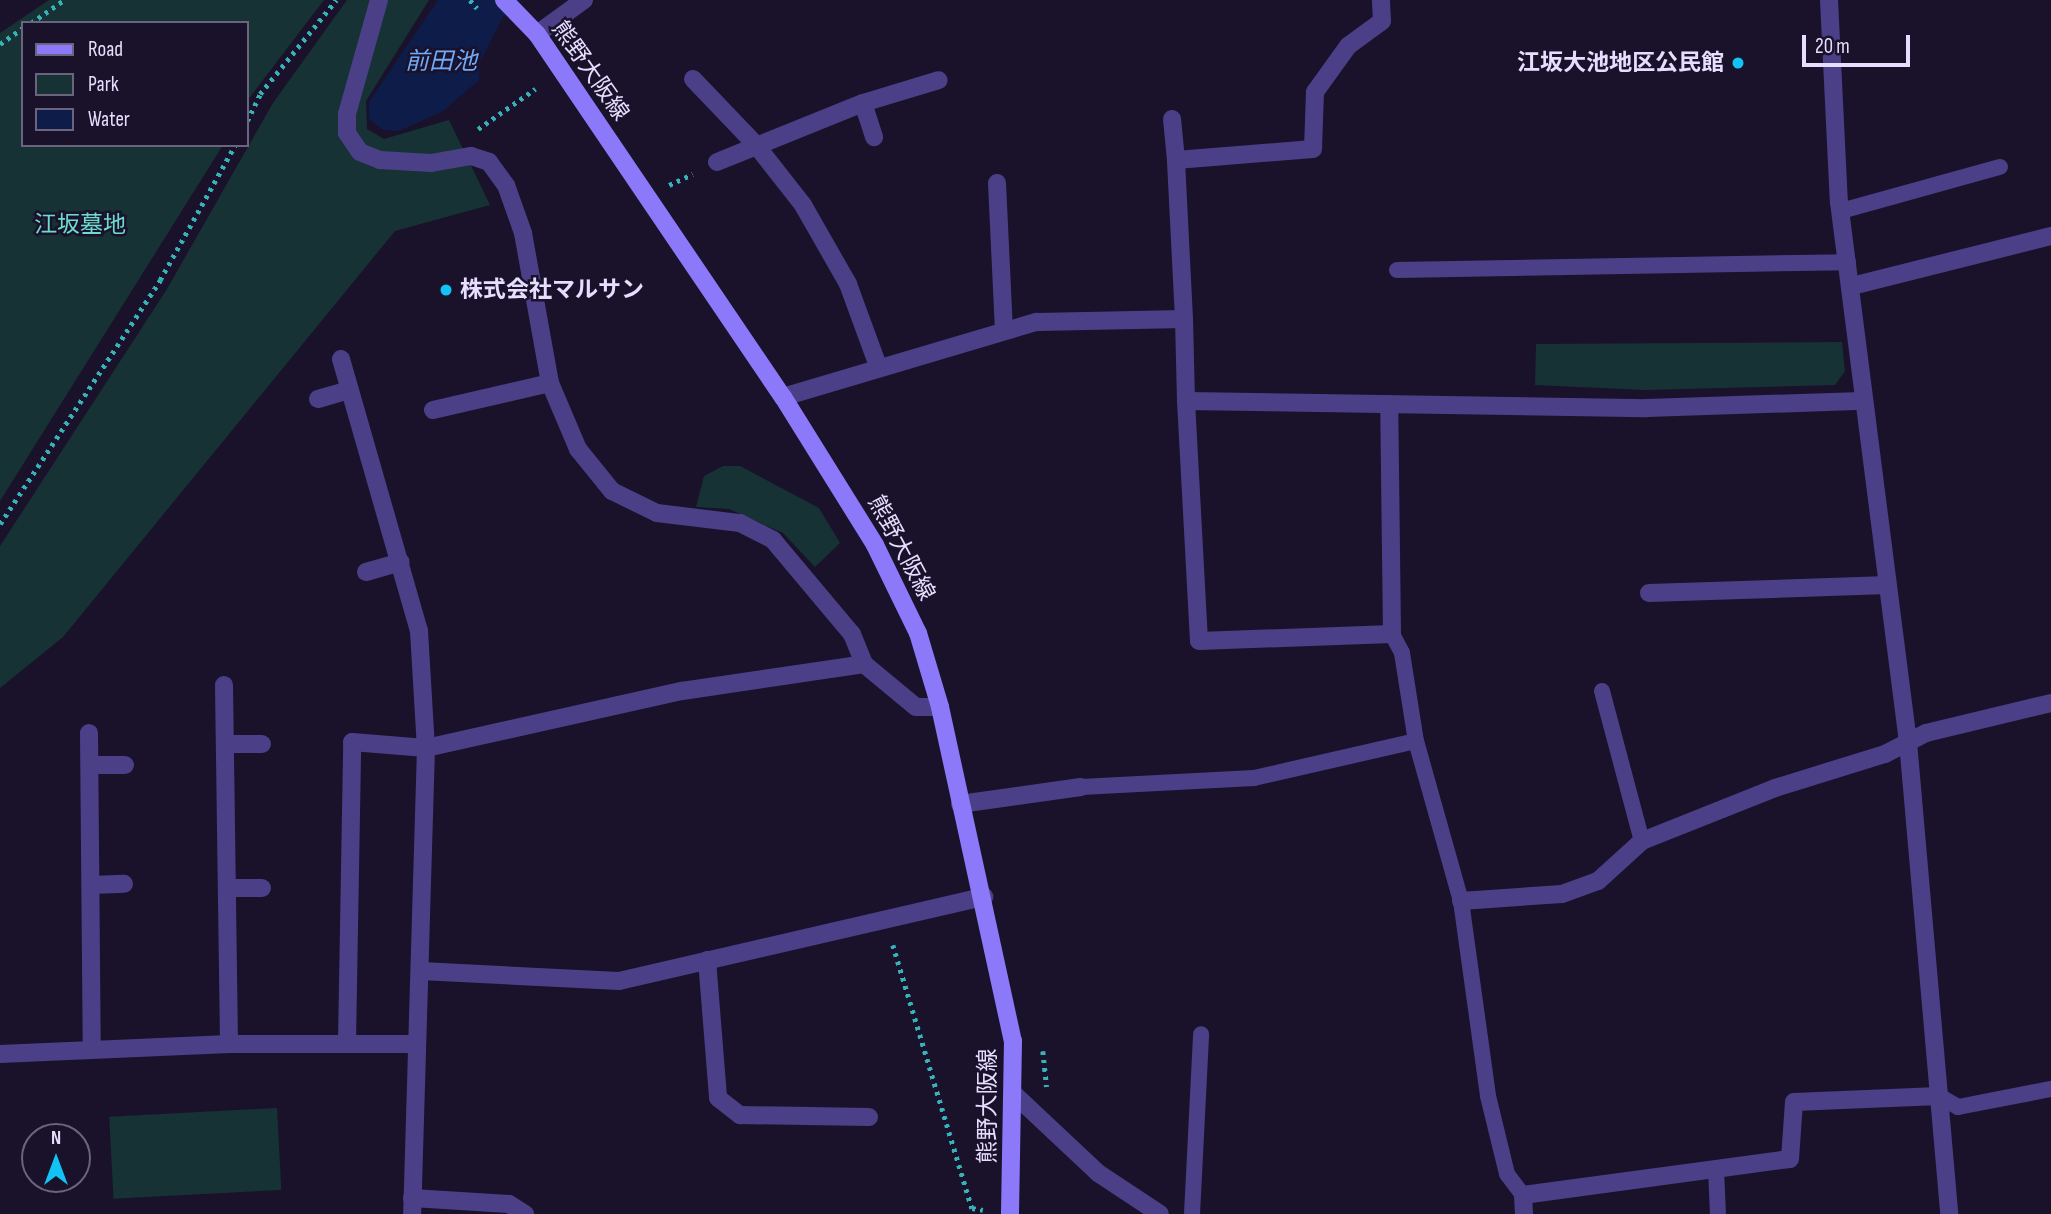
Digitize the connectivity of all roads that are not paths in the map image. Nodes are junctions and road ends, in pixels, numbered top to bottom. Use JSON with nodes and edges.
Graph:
{"nodes":[{"id":1,"x":380,"y":0,"type":"edge"},
{"id":2,"x":504,"y":0,"type":"edge"},
{"id":3,"x":584,"y":0,"type":"edge"},
{"id":4,"x":1381,"y":0,"type":"edge"},
{"id":5,"x":1829,"y":0,"type":"edge"},
{"id":6,"x":531,"y":28,"type":"junction"},
{"id":7,"x":693,"y":79,"type":"dead end"},
{"id":8,"x":939,"y":80,"type":"dead end"},
{"id":9,"x":863,"y":103,"type":"junction"},
{"id":10,"x":1172,"y":119,"type":"dead end"},
{"id":11,"x":874,"y":137,"type":"dead end"},
{"id":12,"x":756,"y":145,"type":"junction"},
{"id":13,"x":1176,"y":160,"type":"junction"},
{"id":14,"x":717,"y":162,"type":"dead end"},
{"id":15,"x":2000,"y":167,"type":"dead end"},
{"id":16,"x":997,"y":183,"type":"dead end"},
{"id":17,"x":1841,"y":211,"type":"junction"},
{"id":18,"x":2051,"y":236,"type":"edge"},
{"id":19,"x":1848,"y":262,"type":"junction"},
{"id":20,"x":1396,"y":270,"type":"dead end"},
{"id":21,"x":1852,"y":286,"type":"junction"},
{"id":22,"x":1184,"y":319,"type":"junction"},
{"id":23,"x":1004,"y":331,"type":"junction"},
{"id":24,"x":341,"y":359,"type":"dead end"},
{"id":25,"x":878,"y":366,"type":"junction"},
{"id":26,"x":550,"y":383,"type":"junction"},
{"id":27,"x":350,"y":390,"type":"junction"},
{"id":28,"x":783,"y":397,"type":"junction"},
{"id":29,"x":318,"y":399,"type":"dead end"},
{"id":30,"x":1186,"y":401,"type":"junction"},
{"id":31,"x":1862,"y":401,"type":"junction"},
{"id":32,"x":1389,"y":404,"type":"junction"},
{"id":33,"x":433,"y":410,"type":"dead end"},
{"id":34,"x":401,"y":562,"type":"junction"},
{"id":35,"x":366,"y":572,"type":"dead end"},
{"id":36,"x":1888,"y":585,"type":"junction"},
{"id":37,"x":1649,"y":593,"type":"dead end"},
{"id":38,"x":1392,"y":634,"type":"junction"},
{"id":39,"x":864,"y":664,"type":"junction"},
{"id":40,"x":225,"y":685,"type":"dead end"},
{"id":41,"x":1602,"y":691,"type":"dead end"},
{"id":42,"x":2051,"y":703,"type":"edge"},
{"id":43,"x":940,"y":707,"type":"junction"},
{"id":44,"x":89,"y":733,"type":"dead end"},
{"id":45,"x":1416,"y":741,"type":"junction"},
{"id":46,"x":1908,"y":742,"type":"junction"},
{"id":47,"x":225,"y":744,"type":"junction"},
{"id":48,"x":262,"y":744,"type":"dead end"},
{"id":49,"x":426,"y":748,"type":"junction"},
{"id":50,"x":90,"y":765,"type":"junction"},
{"id":51,"x":125,"y":765,"type":"dead end"},
{"id":52,"x":1081,"y":787,"type":"joint"},
{"id":53,"x":960,"y":804,"type":"junction"},
{"id":54,"x":1642,"y":841,"type":"junction"},
{"id":55,"x":124,"y":884,"type":"dead end"},
{"id":56,"x":91,"y":885,"type":"junction"},
{"id":57,"x":227,"y":888,"type":"junction"},
{"id":58,"x":262,"y":888,"type":"dead end"},
{"id":59,"x":984,"y":897,"type":"junction"},
{"id":60,"x":1461,"y":901,"type":"junction"},
{"id":61,"x":707,"y":960,"type":"junction"},
{"id":62,"x":421,"y":971,"type":"junction"},
{"id":63,"x":1201,"y":1034,"type":"dead end"},
{"id":64,"x":347,"y":1042,"type":"junction"},
{"id":65,"x":229,"y":1044,"type":"junction"},
{"id":66,"x":416,"y":1044,"type":"junction"},
{"id":67,"x":92,"y":1049,"type":"junction"},
{"id":68,"x":0,"y":1054,"type":"edge"},
{"id":69,"x":2051,"y":1089,"type":"edge"},
{"id":70,"x":1015,"y":1095,"type":"junction"},
{"id":71,"x":1939,"y":1096,"type":"junction"},
{"id":72,"x":869,"y":1117,"type":"dead end"},
{"id":73,"x":1716,"y":1169,"type":"junction"},
{"id":74,"x":1523,"y":1195,"type":"junction"},
{"id":75,"x":412,"y":1206,"type":"edge"},
{"id":76,"x":525,"y":1214,"type":"edge"},
{"id":77,"x":1010,"y":1214,"type":"edge"},
{"id":78,"x":1160,"y":1214,"type":"edge"},
{"id":79,"x":1192,"y":1214,"type":"edge"},
{"id":80,"x":1524,"y":1214,"type":"edge"},
{"id":81,"x":1718,"y":1214,"type":"edge"},
{"id":82,"x":1949,"y":1214,"type":"edge"}],
"edges":[{"from":1,"to":26,"type":"street"},
{"from":2,"to":6,"type":"main road","name":"熊野大阪線"},
{"from":3,"to":6,"type":"street"},
{"from":4,"to":13,"type":"street"},
{"from":5,"to":17,"type":"street"},
{"from":6,"to":28,"type":"main road","name":"熊野大阪線"},
{"from":7,"to":12,"type":"street"},
{"from":8,"to":9,"type":"street"},
{"from":9,"to":11,"type":"street"},
{"from":9,"to":12,"type":"street"},
{"from":10,"to":13,"type":"street"},
{"from":12,"to":14,"type":"street"},
{"from":12,"to":25,"type":"street"},
{"from":13,"to":22,"type":"street"},
{"from":15,"to":17,"type":"lane"},
{"from":16,"to":23,"type":"street"},
{"from":17,"to":19,"type":"street"},
{"from":18,"to":21,"type":"street"},
{"from":19,"to":20,"type":"lane"},
{"from":19,"to":21,"type":"street"},
{"from":21,"to":31,"type":"street"},
{"from":22,"to":23,"type":"street"},
{"from":22,"to":30,"type":"street"},
{"from":23,"to":25,"type":"street"},
{"from":24,"to":27,"type":"street"},
{"from":25,"to":28,"type":"street"},
{"from":26,"to":33,"type":"street"},
{"from":26,"to":39,"type":"street"},
{"from":27,"to":29,"type":"street"},
{"from":27,"to":34,"type":"street"},
{"from":28,"to":43,"type":"main road","name":"熊野大阪線"},
{"from":30,"to":32,"type":"street"},
{"from":30,"to":38,"type":"street"},
{"from":31,"to":32,"type":"street"},
{"from":31,"to":36,"type":"street"},
{"from":32,"to":38,"type":"street"},
{"from":34,"to":35,"type":"street"},
{"from":34,"to":49,"type":"street"},
{"from":36,"to":37,"type":"street"},
{"from":36,"to":46,"type":"street"},
{"from":38,"to":45,"type":"lane"},
{"from":39,"to":43,"type":"street"},
{"from":39,"to":49,"type":"street"},
{"from":40,"to":47,"type":"street"},
{"from":41,"to":54,"type":"lane"},
{"from":42,"to":46,"type":"street"},
{"from":43,"to":53,"type":"main road","name":"熊野大阪線"},
{"from":44,"to":50,"type":"street"},
{"from":45,"to":52,"type":"lane"},
{"from":45,"to":60,"type":"lane"},
{"from":46,"to":54,"type":"street"},
{"from":46,"to":71,"type":"street"},
{"from":47,"to":48,"type":"street"},
{"from":47,"to":57,"type":"street"},
{"from":49,"to":62,"type":"street"},
{"from":49,"to":64,"type":"street"},
{"from":50,"to":51,"type":"street"},
{"from":50,"to":56,"type":"street"},
{"from":52,"to":53,"type":"street"},
{"from":53,"to":59,"type":"main road","name":"熊野大阪線"},
{"from":54,"to":60,"type":"street"},
{"from":55,"to":56,"type":"street"},
{"from":56,"to":67,"type":"street"},
{"from":57,"to":58,"type":"street"},
{"from":57,"to":65,"type":"street"},
{"from":59,"to":61,"type":"street"},
{"from":59,"to":70,"type":"main road","name":"熊野大阪線"},
{"from":60,"to":74,"type":"lane"},
{"from":61,"to":62,"type":"street"},
{"from":61,"to":72,"type":"street"},
{"from":62,"to":66,"type":"street"},
{"from":63,"to":79,"type":"lane"},
{"from":64,"to":65,"type":"street"},
{"from":64,"to":66,"type":"street"},
{"from":65,"to":67,"type":"street"},
{"from":66,"to":75,"type":"street"},
{"from":67,"to":68,"type":"street"},
{"from":69,"to":71,"type":"lane"},
{"from":70,"to":77,"type":"main road","name":"熊野大阪線"},
{"from":70,"to":78,"type":"street"},
{"from":71,"to":73,"type":"street"},
{"from":71,"to":82,"type":"street"},
{"from":73,"to":74,"type":"street"},
{"from":73,"to":81,"type":"lane"},
{"from":74,"to":80,"type":"street"},
{"from":75,"to":76,"type":"street"}]}
